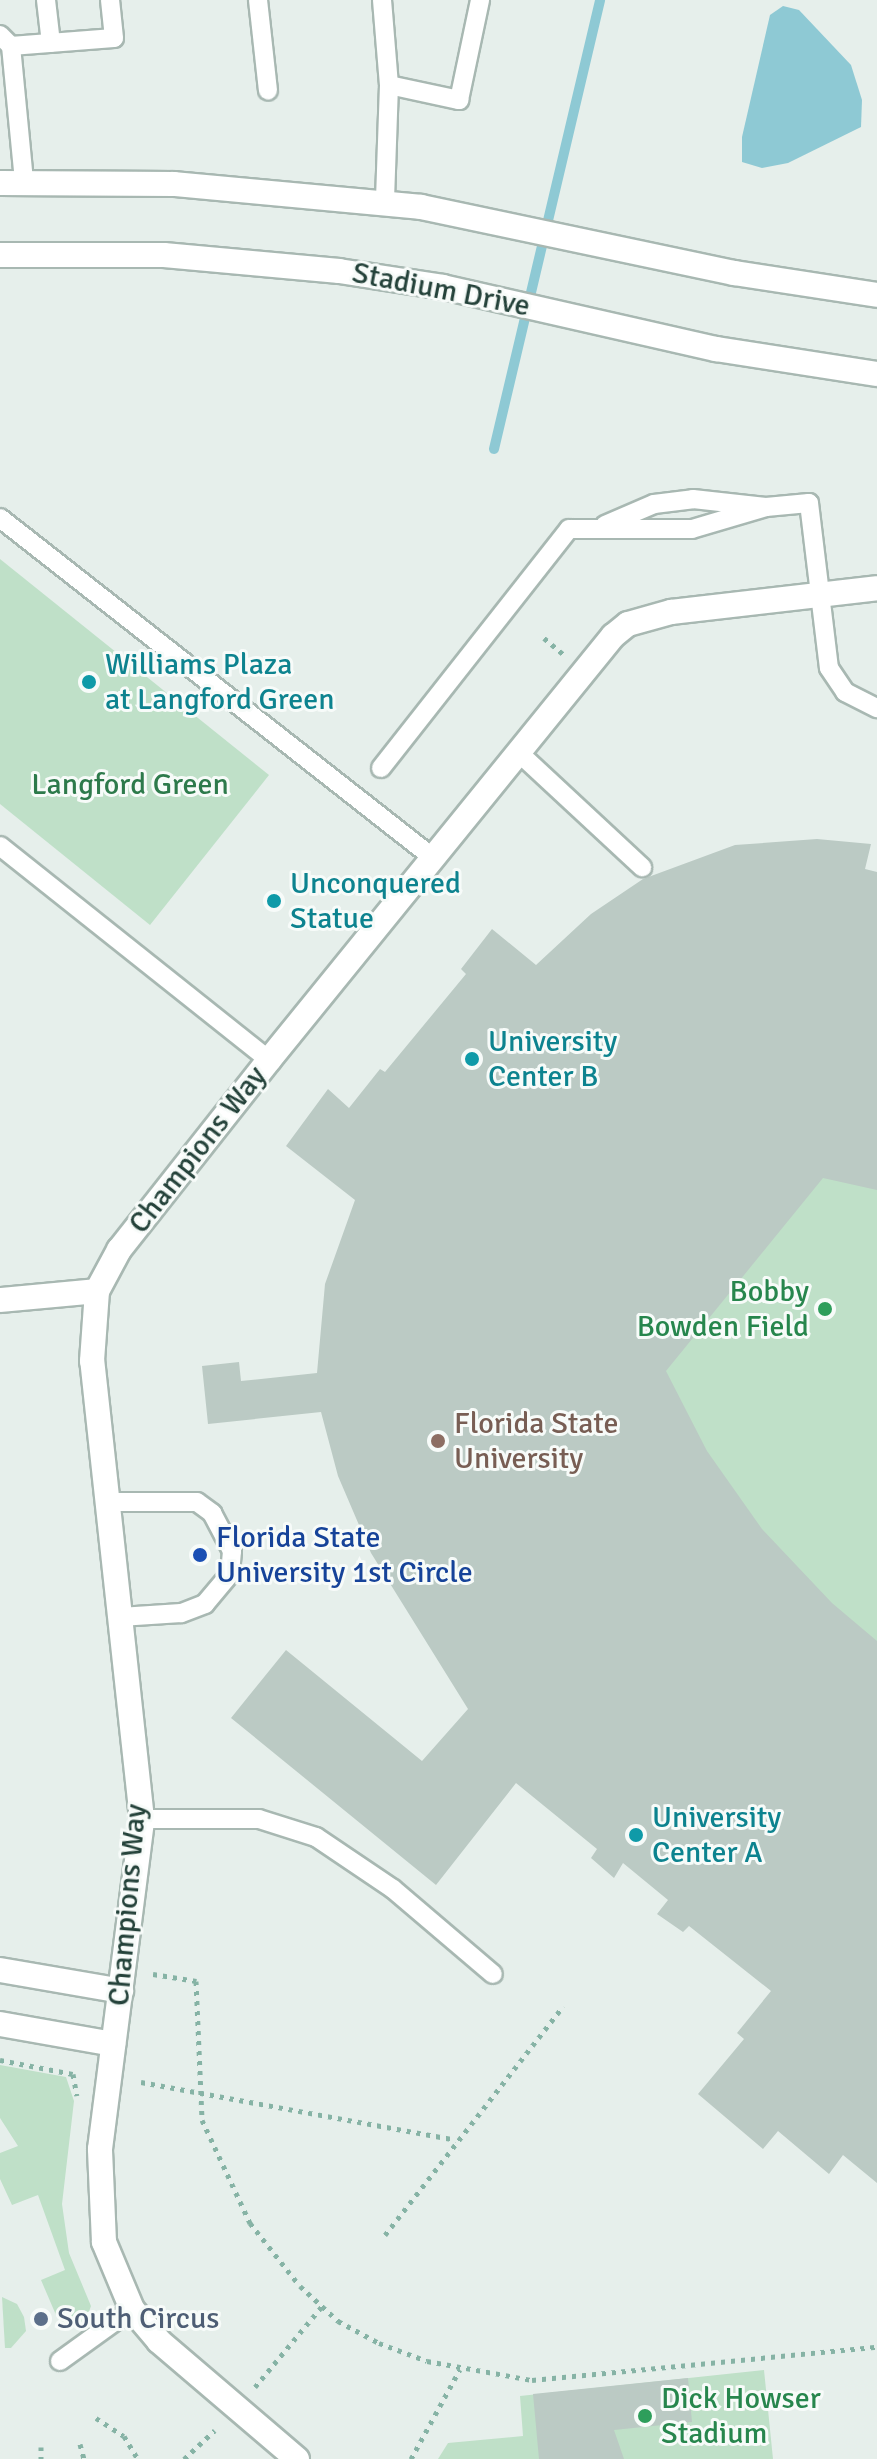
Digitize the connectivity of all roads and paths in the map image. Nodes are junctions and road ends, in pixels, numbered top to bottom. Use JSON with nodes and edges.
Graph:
{"nodes":[{"id":1,"x":46,"y":0,"type":"edge"},
{"id":2,"x":110,"y":0,"type":"edge"},
{"id":3,"x":258,"y":0,"type":"edge"},
{"id":4,"x":382,"y":0,"type":"edge"},
{"id":5,"x":480,"y":0,"type":"edge"},
{"id":6,"x":5,"y":41,"type":"edge"},
{"id":7,"x":51,"y":43,"type":"junction"},
{"id":8,"x":389,"y":85,"type":"junction"},
{"id":9,"x":268,"y":90,"type":"dead end"},
{"id":10,"x":8,"y":181,"type":"edge"},
{"id":11,"x":385,"y":202,"type":"junction"},
{"id":12,"x":0,"y":258,"type":"edge"},
{"id":13,"x":877,"y":295,"type":"edge"},
{"id":14,"x":877,"y":374,"type":"edge"},
{"id":15,"x":766,"y":507,"type":"junction"},
{"id":16,"x":0,"y":518,"type":"edge"},
{"id":17,"x":603,"y":526,"type":"junction"},
{"id":18,"x":877,"y":588,"type":"edge"},
{"id":19,"x":819,"y":595,"type":"junction"},
{"id":20,"x":544,"y":638,"type":"dead end"},
{"id":21,"x":567,"y":658,"type":"dead end"},
{"id":22,"x":877,"y":708,"type":"edge"},
{"id":23,"x":517,"y":751,"type":"junction"},
{"id":24,"x":381,"y":768,"type":"dead end"},
{"id":25,"x":0,"y":846,"type":"edge"},
{"id":26,"x":432,"y":857,"type":"junction"},
{"id":27,"x":642,"y":867,"type":"dead end"},
{"id":28,"x":269,"y":1060,"type":"junction"},
{"id":29,"x":97,"y":1291,"type":"junction"},
{"id":30,"x":0,"y":1300,"type":"edge"},
{"id":31,"x":108,"y":1502,"type":"junction"},
{"id":32,"x":120,"y":1617,"type":"junction"},
{"id":33,"x":142,"y":1819,"type":"junction"},
{"id":34,"x":0,"y":1970,"type":"edge"},
{"id":35,"x":153,"y":1974,"type":"dead end"},
{"id":36,"x":493,"y":1974,"type":"dead end"},
{"id":37,"x":121,"y":1991,"type":"junction"},
{"id":38,"x":563,"y":2006,"type":"dead end"},
{"id":39,"x":0,"y":2024,"type":"edge"},
{"id":40,"x":113,"y":2044,"type":"junction"},
{"id":41,"x":0,"y":2060,"type":"edge"},
{"id":42,"x":141,"y":2082,"type":"dead end"},
{"id":43,"x":199,"y":2092,"type":"junction"},
{"id":44,"x":79,"y":2104,"type":"dead end"},
{"id":45,"x":456,"y":2140,"type":"junction"},
{"id":46,"x":385,"y":2235,"type":"dead end"},
{"id":47,"x":323,"y":2305,"type":"junction"},
{"id":48,"x":132,"y":2309,"type":"junction"},
{"id":49,"x":877,"y":2347,"type":"edge"},
{"id":50,"x":60,"y":2361,"type":"dead end"},
{"id":51,"x":460,"y":2369,"type":"junction"},
{"id":52,"x":255,"y":2387,"type":"dead end"},
{"id":53,"x":96,"y":2418,"type":"dead end"},
{"id":54,"x":215,"y":2430,"type":"dead end"},
{"id":55,"x":80,"y":2444,"type":"dead end"},
{"id":56,"x":41,"y":2447,"type":"dead end"},
{"id":57,"x":41,"y":2459,"type":"edge"},
{"id":58,"x":84,"y":2459,"type":"edge"},
{"id":59,"x":138,"y":2459,"type":"edge"},
{"id":60,"x":184,"y":2459,"type":"edge"},
{"id":61,"x":297,"y":2459,"type":"edge"},
{"id":62,"x":411,"y":2459,"type":"edge"}],
"edges":[{"from":1,"to":7,"type":"lane"},
{"from":2,"to":7,"type":"lane"},
{"from":3,"to":9,"type":"lane"},
{"from":4,"to":8,"type":"lane"},
{"from":5,"to":8,"type":"lane"},
{"from":6,"to":7,"type":"lane"},
{"from":6,"to":10,"type":"lane"},
{"from":8,"to":11,"type":"lane"},
{"from":10,"to":11,"type":"street"},
{"from":11,"to":13,"type":"street"},
{"from":12,"to":14,"type":"street","name":"Stadium Drive"},
{"from":15,"to":17,"type":"lane"},
{"from":15,"to":17,"type":"lane"},
{"from":15,"to":19,"type":"lane"},
{"from":16,"to":26,"type":"lane"},
{"from":17,"to":24,"type":"lane"},
{"from":18,"to":19,"type":"street","name":"Champions Way"},
{"from":19,"to":22,"type":"lane"},
{"from":19,"to":23,"type":"street","name":"Champions Way"},
{"from":20,"to":21,"type":"path"},
{"from":23,"to":26,"type":"street","name":"Champions Way"},
{"from":23,"to":27,"type":"lane"},
{"from":25,"to":28,"type":"lane"},
{"from":26,"to":28,"type":"street","name":"Champions Way"},
{"from":28,"to":29,"type":"street","name":"Champions Way"},
{"from":29,"to":30,"type":"street"},
{"from":29,"to":31,"type":"street","name":"Champions Way"},
{"from":31,"to":32,"type":"street","name":"Champions Way"},
{"from":31,"to":32,"type":"lane"},
{"from":32,"to":33,"type":"street","name":"Champions Way"},
{"from":33,"to":36,"type":"lane"},
{"from":33,"to":37,"type":"street","name":"Champions Way"},
{"from":34,"to":37,"type":"street"},
{"from":35,"to":43,"type":"path"},
{"from":37,"to":40,"type":"street","name":"Champions Way"},
{"from":38,"to":45,"type":"path"},
{"from":39,"to":40,"type":"street"},
{"from":40,"to":48,"type":"street","name":"Champions Way"},
{"from":41,"to":44,"type":"path"},
{"from":42,"to":43,"type":"path"},
{"from":43,"to":45,"type":"path"},
{"from":43,"to":47,"type":"path"},
{"from":45,"to":46,"type":"path"},
{"from":47,"to":51,"type":"path"},
{"from":47,"to":52,"type":"path"},
{"from":48,"to":50,"type":"lane"},
{"from":48,"to":61,"type":"street"},
{"from":49,"to":51,"type":"path"},
{"from":51,"to":62,"type":"path"},
{"from":53,"to":59,"type":"path"},
{"from":54,"to":60,"type":"path"},
{"from":55,"to":58,"type":"path"},
{"from":56,"to":57,"type":"path"}]}
